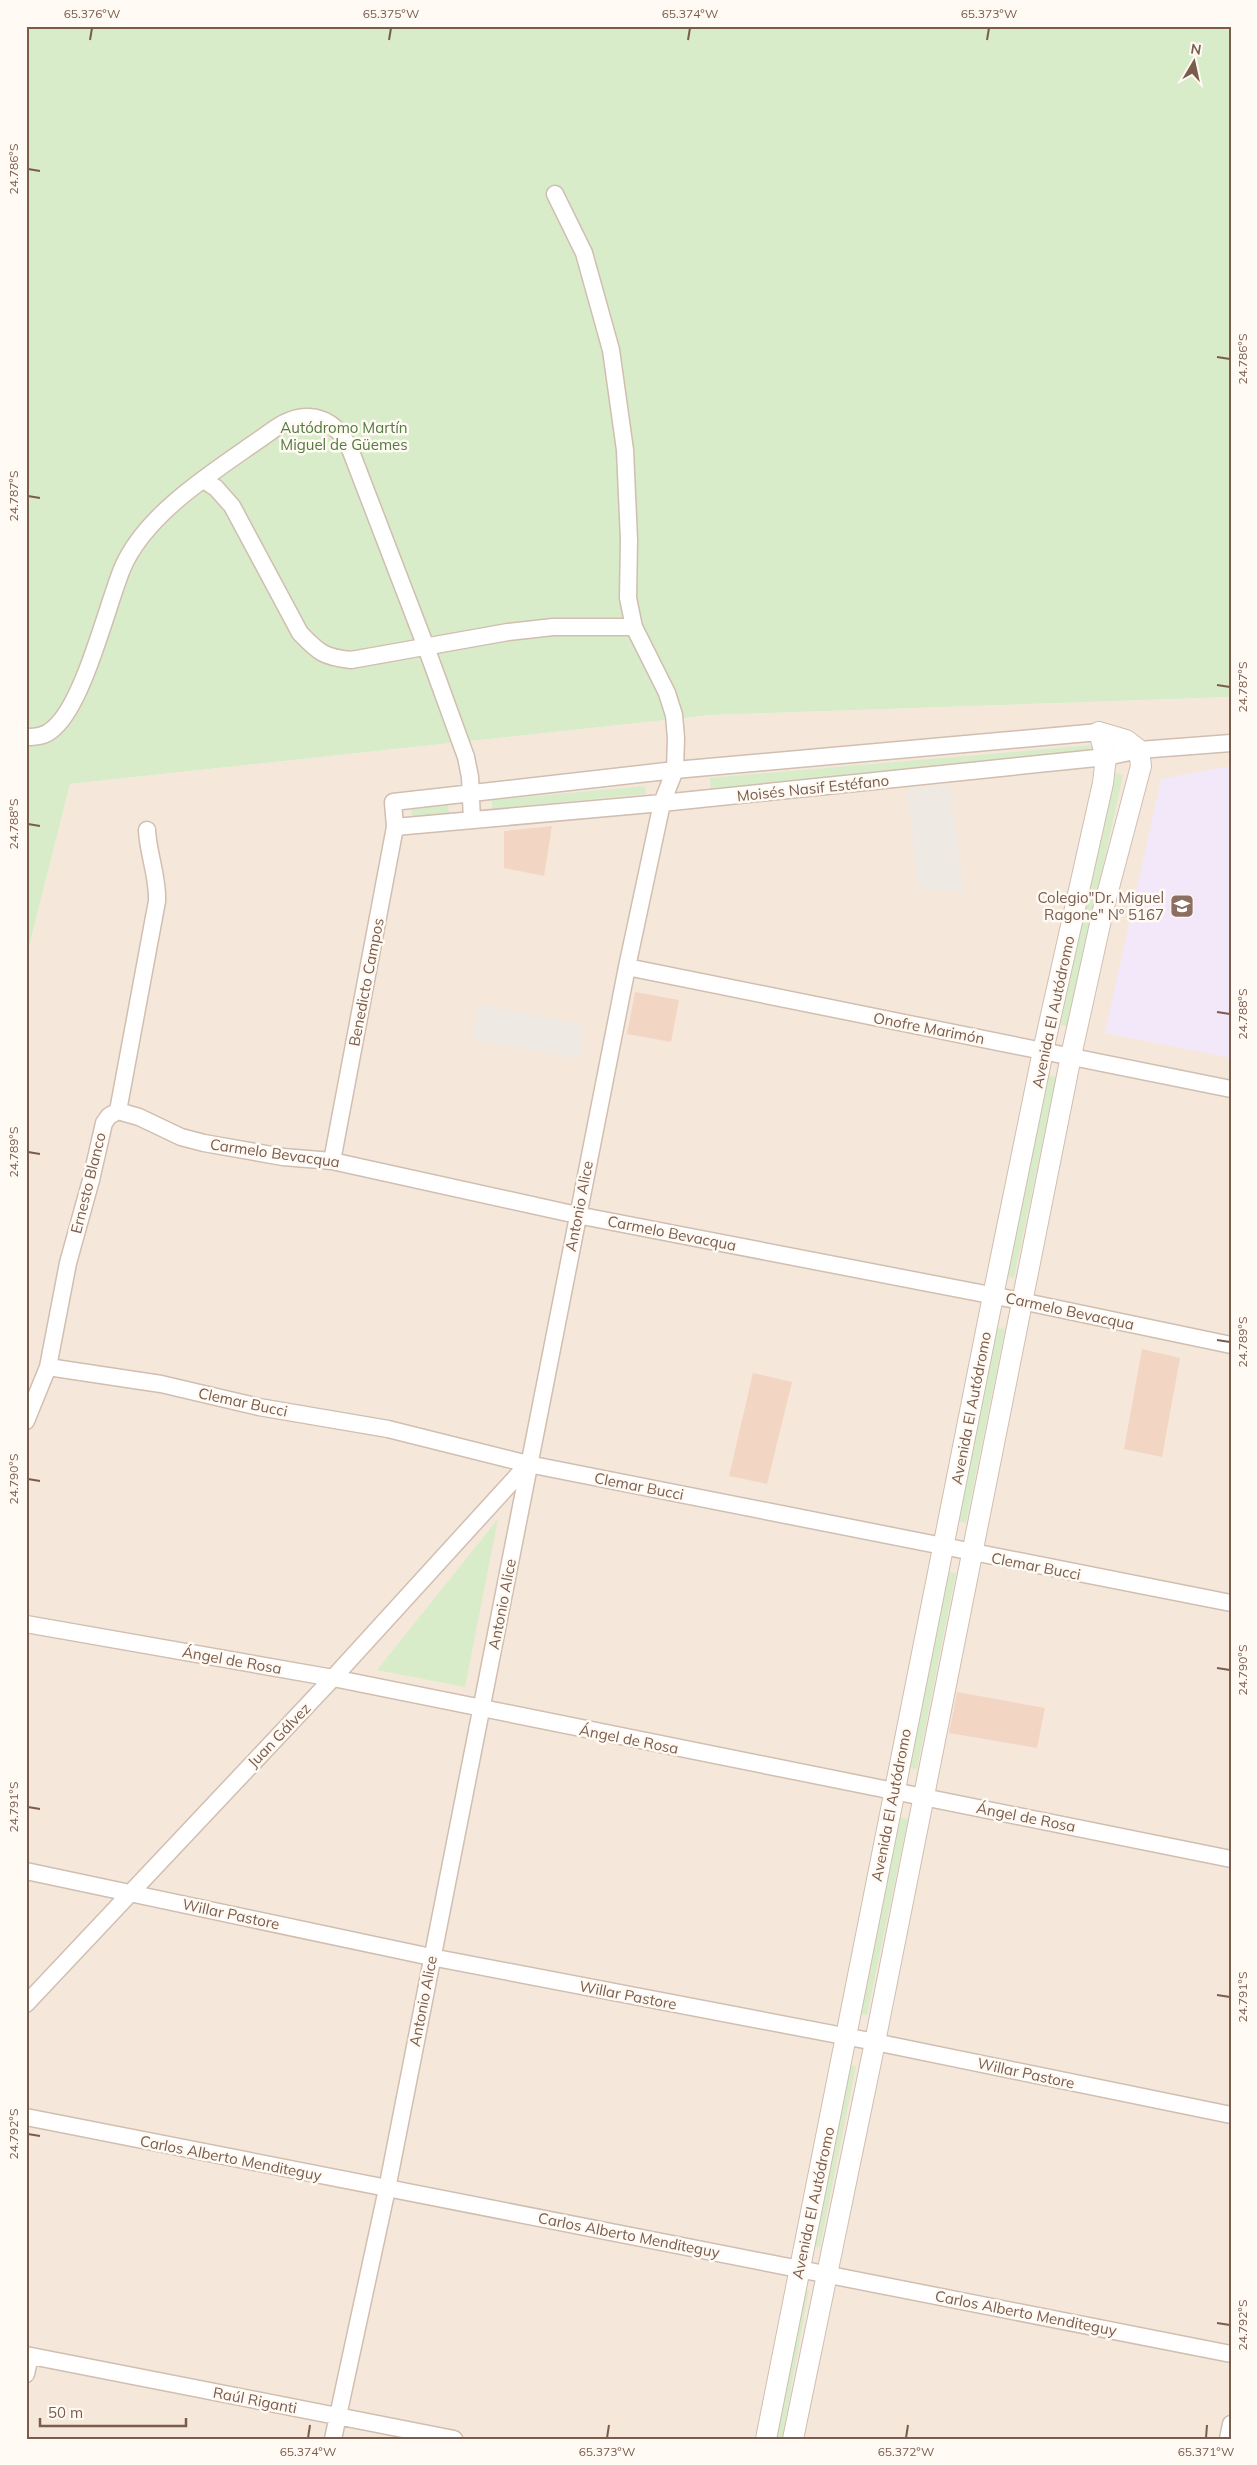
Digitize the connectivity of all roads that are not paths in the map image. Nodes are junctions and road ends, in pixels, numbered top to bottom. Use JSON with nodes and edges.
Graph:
{"nodes":[{"id":1,"x":555,"y":194,"type":"dead end"},
{"id":2,"x":204,"y":480,"type":"junction"},
{"id":3,"x":634,"y":626,"type":"junction"},
{"id":4,"x":426,"y":647,"type":"junction"},
{"id":5,"x":1100,"y":732,"type":"junction"},
{"id":6,"x":26,"y":737,"type":"edge"},
{"id":7,"x":1231,"y":743,"type":"edge"},
{"id":8,"x":1139,"y":750,"type":"junction"},
{"id":9,"x":1106,"y":757,"type":"junction"},
{"id":10,"x":675,"y":770,"type":"junction"},
{"id":11,"x":470,"y":794,"type":"junction"},
{"id":12,"x":393,"y":802,"type":"joint"},
{"id":13,"x":662,"y":803,"type":"junction"},
{"id":14,"x":472,"y":820,"type":"junction"},
{"id":15,"x":395,"y":827,"type":"junction"},
{"id":16,"x":147,"y":830,"type":"dead end"},
{"id":17,"x":627,"y":968,"type":"junction"},
{"id":18,"x":1044,"y":1052,"type":"junction"},
{"id":19,"x":1071,"y":1056,"type":"junction"},
{"id":20,"x":1231,"y":1089,"type":"edge"},
{"id":21,"x":118,"y":1111,"type":"junction"},
{"id":22,"x":332,"y":1161,"type":"junction"},
{"id":23,"x":577,"y":1215,"type":"junction"},
{"id":24,"x":992,"y":1296,"type":"junction"},
{"id":25,"x":1021,"y":1301,"type":"junction"},
{"id":26,"x":1231,"y":1345,"type":"edge"},
{"id":27,"x":48,"y":1367,"type":"junction"},
{"id":28,"x":26,"y":1421,"type":"edge"},
{"id":29,"x":528,"y":1464,"type":"junction"},
{"id":30,"x":943,"y":1547,"type":"junction"},
{"id":31,"x":971,"y":1553,"type":"junction"},
{"id":32,"x":1231,"y":1603,"type":"edge"},
{"id":33,"x":26,"y":1624,"type":"edge"},
{"id":34,"x":333,"y":1678,"type":"junction"},
{"id":35,"x":482,"y":1709,"type":"junction"},
{"id":36,"x":893,"y":1791,"type":"junction"},
{"id":37,"x":923,"y":1797,"type":"junction"},
{"id":38,"x":1231,"y":1859,"type":"edge"},
{"id":39,"x":26,"y":1871,"type":"edge"},
{"id":40,"x":129,"y":1892,"type":"junction"},
{"id":41,"x":431,"y":1957,"type":"junction"},
{"id":42,"x":26,"y":2004,"type":"edge"},
{"id":43,"x":846,"y":2038,"type":"junction"},
{"id":44,"x":875,"y":2042,"type":"junction"},
{"id":45,"x":1231,"y":2115,"type":"edge"},
{"id":46,"x":26,"y":2118,"type":"edge"},
{"id":47,"x":387,"y":2189,"type":"junction"},
{"id":48,"x":799,"y":2268,"type":"junction"},
{"id":49,"x":828,"y":2274,"type":"junction"},
{"id":50,"x":1231,"y":2354,"type":"edge"},
{"id":51,"x":28,"y":2355,"type":"edge"},
{"id":52,"x":26,"y":2374,"type":"edge"},
{"id":53,"x":338,"y":2417,"type":"junction"},
{"id":54,"x":1231,"y":2424,"type":"edge"},
{"id":55,"x":333,"y":2439,"type":"edge"},
{"id":56,"x":454,"y":2439,"type":"edge"},
{"id":57,"x":766,"y":2439,"type":"edge"},
{"id":58,"x":793,"y":2439,"type":"edge"},
{"id":59,"x":1228,"y":2439,"type":"edge"}],
"edges":[{"from":1,"to":3,"type":"street"},
{"from":2,"to":4,"type":"street"},
{"from":2,"to":4,"type":"street"},
{"from":2,"to":6,"type":"street"},
{"from":3,"to":4,"type":"street"},
{"from":3,"to":10,"type":"street"},
{"from":4,"to":11,"type":"street"},
{"from":5,"to":8,"type":"street"},
{"from":5,"to":9,"type":"street","name":"Avenida El Autódromo"},
{"from":5,"to":10,"type":"street","name":"Moisés Nasif Estéfano"},
{"from":7,"to":8,"type":"street","name":"Moisés Nasif Estéfano"},
{"from":8,"to":9,"type":"street","name":"Moisés Nasif Estéfano"},
{"from":8,"to":19,"type":"street","name":"Avenida El Autódromo"},
{"from":9,"to":13,"type":"street","name":"Moisés Nasif Estéfano"},
{"from":9,"to":18,"type":"street","name":"Avenida El Autódromo"},
{"from":10,"to":11,"type":"street","name":"Moisés Nasif Estéfano"},
{"from":10,"to":13,"type":"street","name":"Antonio Alice"},
{"from":11,"to":12,"type":"street","name":"Moisés Nasif Estéfano"},
{"from":11,"to":14,"type":"street"},
{"from":12,"to":15,"type":"street","name":"Benedicto Campos"},
{"from":13,"to":14,"type":"street","name":"Moisés Nasif Estéfano"},
{"from":13,"to":17,"type":"street","name":"Antonio Alice"},
{"from":14,"to":15,"type":"street","name":"Moisés Nasif Estéfano"},
{"from":15,"to":22,"type":"street","name":"Benedicto Campos"},
{"from":16,"to":21,"type":"street"},
{"from":17,"to":18,"type":"street","name":"Onofre Marimón"},
{"from":17,"to":23,"type":"street","name":"Antonio Alice"},
{"from":18,"to":19,"type":"street","name":"Onofre Marimón"},
{"from":18,"to":24,"type":"street","name":"Avenida El Autódromo"},
{"from":19,"to":20,"type":"street","name":"Onofre Marimón"},
{"from":19,"to":25,"type":"street","name":"Avenida El Autódromo"},
{"from":21,"to":22,"type":"street","name":"Carmelo Bevacqua"},
{"from":21,"to":27,"type":"street","name":"Ernesto Blanco"},
{"from":22,"to":23,"type":"street","name":"Carmelo Bevacqua"},
{"from":23,"to":24,"type":"street","name":"Carmelo Bevacqua"},
{"from":23,"to":29,"type":"street","name":"Antonio Alice"},
{"from":24,"to":25,"type":"street","name":"Carmelo Bevacqua"},
{"from":24,"to":30,"type":"street","name":"Avenida El Autódromo"},
{"from":25,"to":26,"type":"street","name":"Carmelo Bevacqua"},
{"from":25,"to":31,"type":"street","name":"Avenida El Autódromo"},
{"from":27,"to":28,"type":"street","name":"Ernesto Blanco"},
{"from":27,"to":29,"type":"street","name":"Clemar Bucci"},
{"from":29,"to":30,"type":"street","name":"Clemar Bucci"},
{"from":29,"to":34,"type":"street","name":"Juan Gálvez"},
{"from":29,"to":35,"type":"street","name":"Antonio Alice"},
{"from":30,"to":31,"type":"street","name":"Clemar Bucci"},
{"from":30,"to":36,"type":"street","name":"Avenida El Autódromo"},
{"from":31,"to":32,"type":"street","name":"Clemar Bucci"},
{"from":31,"to":37,"type":"street","name":"Avenida El Autódromo"},
{"from":33,"to":34,"type":"street","name":"Ángel de Rosa"},
{"from":34,"to":35,"type":"street","name":"Ángel de Rosa"},
{"from":34,"to":40,"type":"street","name":"Juan Gálvez"},
{"from":35,"to":36,"type":"street","name":"Ángel de Rosa"},
{"from":35,"to":41,"type":"street","name":"Antonio Alice"},
{"from":36,"to":37,"type":"street","name":"Ángel de Rosa"},
{"from":36,"to":43,"type":"street","name":"Avenida El Autódromo"},
{"from":37,"to":38,"type":"street","name":"Ángel de Rosa"},
{"from":37,"to":44,"type":"street","name":"Avenida El Autódromo"},
{"from":39,"to":40,"type":"street","name":"Willar Pastore"},
{"from":40,"to":41,"type":"street","name":"Willar Pastore"},
{"from":40,"to":42,"type":"street","name":"Juan Gálvez"},
{"from":41,"to":43,"type":"street","name":"Willar Pastore"},
{"from":41,"to":47,"type":"street","name":"Antonio Alice"},
{"from":43,"to":44,"type":"street","name":"Willar Pastore"},
{"from":43,"to":48,"type":"street","name":"Avenida El Autódromo"},
{"from":44,"to":45,"type":"street","name":"Willar Pastore"},
{"from":44,"to":49,"type":"street","name":"Avenida El Autódromo"},
{"from":46,"to":47,"type":"street","name":"Carlos Alberto Menditeguy"},
{"from":47,"to":48,"type":"street","name":"Carlos Alberto Menditeguy"},
{"from":47,"to":53,"type":"street","name":"Antonio Alice"},
{"from":48,"to":49,"type":"street","name":"Carlos Alberto Menditeguy"},
{"from":48,"to":57,"type":"street","name":"Avenida El Autódromo"},
{"from":49,"to":50,"type":"street","name":"Carlos Alberto Menditeguy"},
{"from":49,"to":58,"type":"street","name":"Avenida El Autódromo"},
{"from":51,"to":52,"type":"street"},
{"from":51,"to":53,"type":"street","name":"Raúl Riganti"},
{"from":53,"to":55,"type":"street","name":"Antonio Alice"},
{"from":53,"to":56,"type":"street","name":"Raúl Riganti"},
{"from":54,"to":59,"type":"street"}]}
